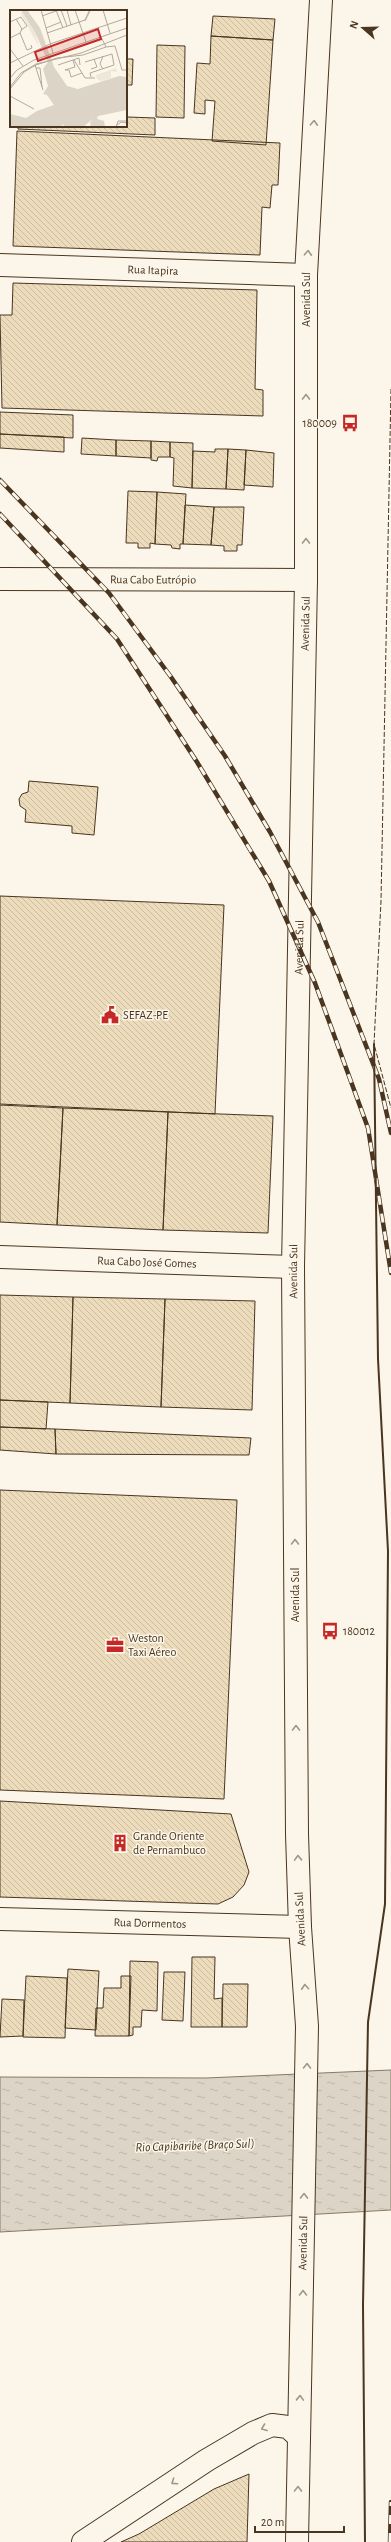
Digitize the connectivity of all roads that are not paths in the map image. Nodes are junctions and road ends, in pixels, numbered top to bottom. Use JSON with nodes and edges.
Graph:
{"nodes":[{"id":1,"x":321,"y":0,"type":"edge"},
{"id":2,"x":0,"y":265,"type":"edge"},
{"id":3,"x":306,"y":275,"type":"junction"},
{"id":4,"x":0,"y":579,"type":"edge"},
{"id":5,"x":306,"y":580,"type":"junction"},
{"id":6,"x":0,"y":1257,"type":"edge"},
{"id":7,"x":293,"y":1267,"type":"junction"},
{"id":8,"x":0,"y":1918,"type":"edge"},
{"id":9,"x":300,"y":1927,"type":"junction"},
{"id":10,"x":299,"y":2437,"type":"junction"},
{"id":11,"x":83,"y":2542,"type":"edge"},
{"id":12,"x":297,"y":2542,"type":"edge"}],
"edges":[{"from":3,"to":1,"type":"main road","name":"Avenida Sul","one_way":true},
{"from":2,"to":3,"type":"main road","name":"Rua Itapira"},
{"from":5,"to":3,"type":"main road","name":"Avenida Sul","one_way":true},
{"from":4,"to":5,"type":"main road","name":"Rua Cabo Eutrópio"},
{"from":5,"to":7,"type":"main road","name":"Avenida Sul"},
{"from":6,"to":7,"type":"main road","name":"Rua Cabo José Gomes"},
{"from":9,"to":7,"type":"main road","name":"Avenida Sul","one_way":true},
{"from":8,"to":9,"type":"main road","name":"Rua Dormentos"},
{"from":10,"to":9,"type":"main road","name":"Avenida Sul","one_way":true},
{"from":10,"to":11,"type":"main road","one_way":true},
{"from":12,"to":10,"type":"main road","name":"Avenida Sul","one_way":true}]}
